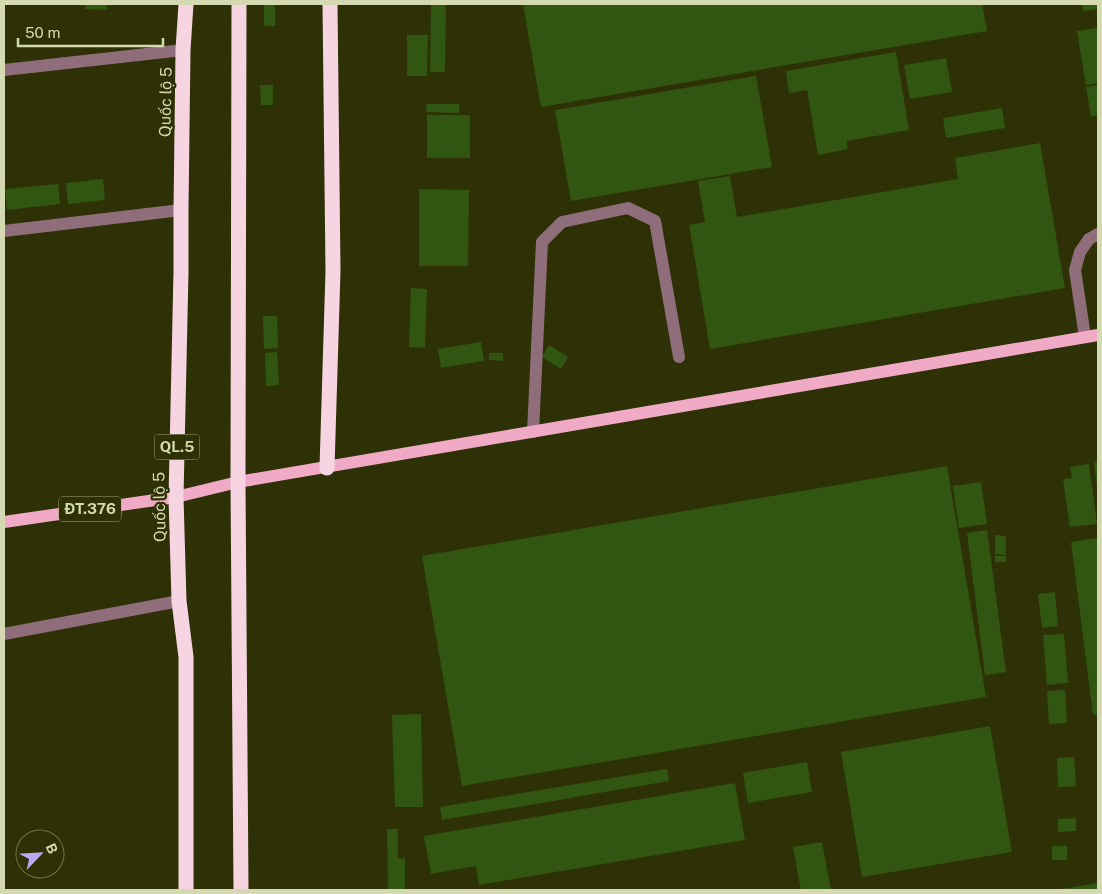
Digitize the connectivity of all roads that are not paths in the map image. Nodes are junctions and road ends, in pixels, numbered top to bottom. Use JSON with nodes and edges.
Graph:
{"nodes":[{"id":1,"x":186,"y":4,"type":"edge"},
{"id":2,"x":239,"y":4,"type":"edge"},
{"id":3,"x":330,"y":4,"type":"edge"},
{"id":4,"x":184,"y":50,"type":"junction"},
{"id":5,"x":4,"y":70,"type":"edge"},
{"id":6,"x":181,"y":210,"type":"junction"},
{"id":7,"x":4,"y":232,"type":"edge"},
{"id":8,"x":1098,"y":234,"type":"edge"},
{"id":9,"x":1098,"y":335,"type":"edge"},
{"id":10,"x":1085,"y":337,"type":"junction"},
{"id":11,"x":679,"y":356,"type":"dead end"},
{"id":12,"x":533,"y":432,"type":"junction"},
{"id":13,"x":327,"y":468,"type":"junction"},
{"id":14,"x":238,"y":482,"type":"junction"},
{"id":15,"x":176,"y":497,"type":"junction"},
{"id":16,"x":4,"y":522,"type":"edge"},
{"id":17,"x":179,"y":601,"type":"junction"},
{"id":18,"x":4,"y":634,"type":"edge"},
{"id":19,"x":186,"y":890,"type":"edge"},
{"id":20,"x":241,"y":890,"type":"edge"}],
"edges":[{"from":1,"to":4,"type":"highway","name":"Quốc lộ 5","number":"QL.5"},
{"from":2,"to":14,"type":"highway"},
{"from":3,"to":13,"type":"highway"},
{"from":4,"to":5,"type":"lane"},
{"from":4,"to":6,"type":"highway","name":"Quốc lộ 5","number":"QL.5"},
{"from":6,"to":7,"type":"lane"},
{"from":6,"to":15,"type":"highway","name":"Quốc lộ 5","number":"QL.5"},
{"from":8,"to":10,"type":"lane"},
{"from":9,"to":10,"type":"main road"},
{"from":10,"to":12,"type":"main road"},
{"from":11,"to":12,"type":"lane"},
{"from":12,"to":13,"type":"main road"},
{"from":13,"to":14,"type":"main road"},
{"from":14,"to":15,"type":"main road"},
{"from":14,"to":20,"type":"highway"},
{"from":15,"to":16,"type":"main road","number":"ĐT.376"},
{"from":15,"to":17,"type":"highway","name":"Quốc lộ 5","number":"QL.5"},
{"from":17,"to":18,"type":"lane"},
{"from":17,"to":19,"type":"highway","name":"Quốc lộ 5","number":"QL.5"}]}
